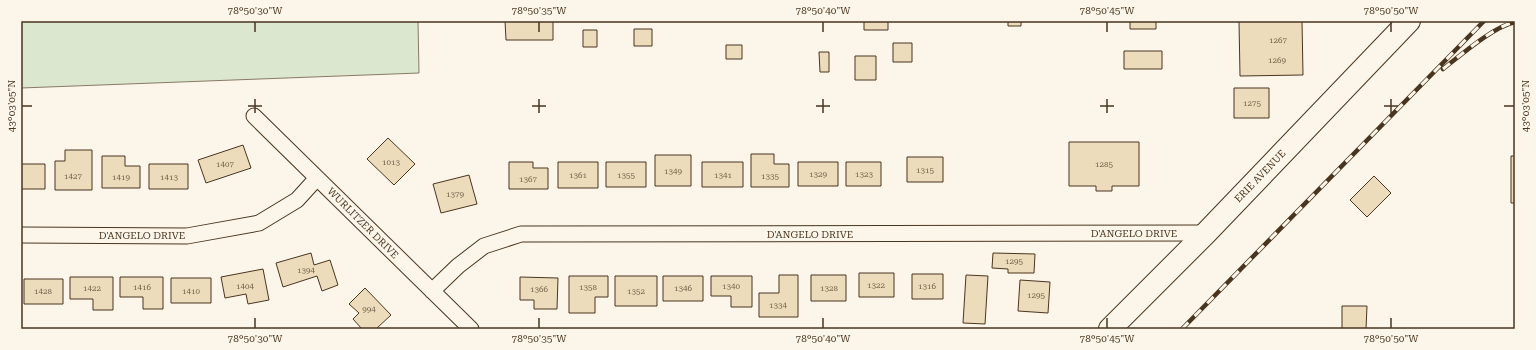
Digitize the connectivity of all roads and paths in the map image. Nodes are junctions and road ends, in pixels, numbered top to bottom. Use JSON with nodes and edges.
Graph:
{"nodes":[{"id":1,"x":1408,"y":21,"type":"edge"},
{"id":2,"x":254,"y":116,"type":"dead end"},
{"id":3,"x":318,"y":178,"type":"junction"},
{"id":4,"x":1206,"y":232,"type":"junction"},
{"id":5,"x":21,"y":235,"type":"edge"},
{"id":6,"x":432,"y":291,"type":"junction"},
{"id":7,"x":471,"y":329,"type":"edge"},
{"id":8,"x":1110,"y":329,"type":"edge"}],
"edges":[{"from":1,"to":4,"type":"main road","name":"ERIE AVENUE"},
{"from":2,"to":3,"type":"street","name":"WURLITZER DRIVE"},
{"from":3,"to":5,"type":"street","name":"D'ANGELO DRIVE"},
{"from":3,"to":6,"type":"street","name":"WURLITZER DRIVE"},
{"from":4,"to":6,"type":"street","name":"D'ANGELO DRIVE"},
{"from":4,"to":8,"type":"main road","name":"ERIE AVENUE"},
{"from":6,"to":7,"type":"street","name":"WURLITZER DRIVE"}]}
